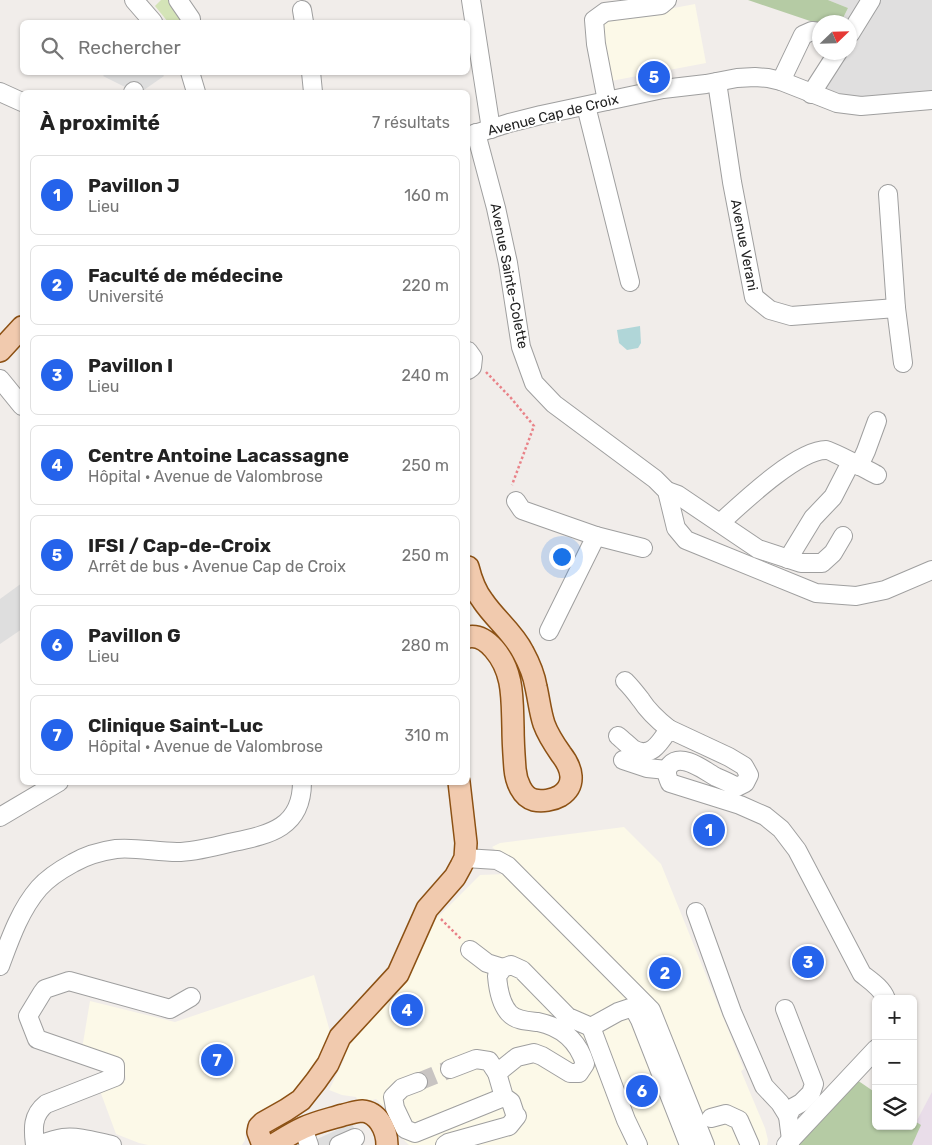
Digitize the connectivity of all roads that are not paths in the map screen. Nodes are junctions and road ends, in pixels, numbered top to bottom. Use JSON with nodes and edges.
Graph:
{"nodes":[{"id":1,"x":134,"y":0,"type":"edge"},
{"id":2,"x":178,"y":0,"type":"edge"},
{"id":3,"x":191,"y":0,"type":"edge"},
{"id":4,"x":471,"y":0,"type":"edge"},
{"id":5,"x":667,"y":0,"type":"edge"},
{"id":6,"x":861,"y":0,"type":"edge"},
{"id":7,"x":872,"y":0,"type":"edge"},
{"id":8,"x":851,"y":15,"type":"edge"},
{"id":9,"x":151,"y":20,"type":"edge"},
{"id":10,"x":192,"y":20,"type":"edge"},
{"id":11,"x":857,"y":23,"type":"edge"},
{"id":12,"x":812,"y":31,"type":"edge"},
{"id":13,"x":833,"y":60,"type":"edge"},
{"id":14,"x":311,"y":75,"type":"edge"},
{"id":15,"x":781,"y":81,"type":"junction"},
{"id":16,"x":716,"y":82,"type":"junction"},
{"id":17,"x":313,"y":90,"type":"edge"},
{"id":18,"x":0,"y":92,"type":"edge"},
{"id":19,"x":811,"y":94,"type":"junction"},
{"id":20,"x":932,"y":100,"type":"edge"},
{"id":21,"x":20,"y":101,"type":"edge"},
{"id":22,"x":607,"y":101,"type":"junction"},
{"id":23,"x":586,"y":106,"type":"junction"},
{"id":24,"x":478,"y":133,"type":"edge"},
{"id":25,"x":888,"y":194,"type":"dead end"},
{"id":26,"x":630,"y":282,"type":"dead end"},
{"id":27,"x":896,"y":308,"type":"junction"},
{"id":28,"x":20,"y":329,"type":"edge"},
{"id":29,"x":0,"y":351,"type":"edge"},
{"id":30,"x":903,"y":363,"type":"dead end"},
{"id":31,"x":0,"y":379,"type":"edge"},
{"id":32,"x":20,"y":404,"type":"edge"},
{"id":33,"x":877,"y":421,"type":"dead end"},
{"id":34,"x":855,"y":464,"type":"junction"},
{"id":35,"x":877,"y":475,"type":"dead end"},
{"id":36,"x":667,"y":490,"type":"junction"},
{"id":37,"x":514,"y":493,"type":"road end"},
{"id":38,"x":720,"y":524,"type":"junction"},
{"id":39,"x":596,"y":536,"type":"junction"},
{"id":40,"x":843,"y":536,"type":"dead end"},
{"id":41,"x":643,"y":548,"type":"dead end"},
{"id":42,"x":788,"y":559,"type":"junction"},
{"id":43,"x":932,"y":570,"type":"edge"},
{"id":44,"x":470,"y":577,"type":"edge"},
{"id":45,"x":549,"y":631,"type":"dead end"},
{"id":46,"x":470,"y":636,"type":"edge"},
{"id":47,"x":625,"y":681,"type":"dead end"},
{"id":48,"x":670,"y":729,"type":"junction"},
{"id":49,"x":618,"y":736,"type":"dead end"},
{"id":50,"x":623,"y":760,"type":"dead end"},
{"id":51,"x":667,"y":770,"type":"junction"},
{"id":52,"x":54,"y":785,"type":"edge"},
{"id":53,"x":302,"y":785,"type":"edge"},
{"id":54,"x":459,"y":785,"type":"edge"},
{"id":55,"x":0,"y":817,"type":"edge"},
{"id":56,"x":464,"y":858,"type":"junction"},
{"id":57,"x":508,"y":883,"type":"dead end"},
{"id":58,"x":696,"y":912,"type":"dead end"},
{"id":59,"x":470,"y":950,"type":"road end"},
{"id":60,"x":0,"y":966,"type":"edge"},
{"id":61,"x":503,"y":968,"type":"junction"},
{"id":62,"x":884,"y":995,"type":"edge"},
{"id":63,"x":191,"y":997,"type":"dead end"},
{"id":64,"x":633,"y":1007,"type":"junction"},
{"id":65,"x":785,"y":1009,"type":"dead end"},
{"id":66,"x":591,"y":1027,"type":"junction"},
{"id":67,"x":872,"y":1053,"type":"edge"},
{"id":68,"x":450,"y":1069,"type":"tunnel mouth"},
{"id":69,"x":497,"y":1073,"type":"junction"},
{"id":70,"x":418,"y":1082,"type":"tunnel mouth"},
{"id":71,"x":504,"y":1097,"type":"junction"},
{"id":72,"x":788,"y":1116,"type":"junction"},
{"id":73,"x":711,"y":1118,"type":"dead end"},
{"id":74,"x":306,"y":1137,"type":"edge"},
{"id":75,"x":355,"y":1138,"type":"dead end"},
{"id":76,"x":789,"y":1142,"type":"edge"},
{"id":77,"x":35,"y":1145,"type":"edge"},
{"id":78,"x":39,"y":1145,"type":"edge"},
{"id":79,"x":112,"y":1145,"type":"edge"},
{"id":80,"x":263,"y":1145,"type":"edge"},
{"id":81,"x":272,"y":1145,"type":"edge"},
{"id":82,"x":339,"y":1145,"type":"edge"},
{"id":83,"x":387,"y":1145,"type":"edge"},
{"id":84,"x":445,"y":1145,"type":"edge"},
{"id":85,"x":638,"y":1145,"type":"edge"},
{"id":86,"x":689,"y":1145,"type":"edge"},
{"id":87,"x":705,"y":1145,"type":"edge"},
{"id":88,"x":750,"y":1145,"type":"edge"}],
"edges":[{"from":1,"to":9,"type":"street"},
{"from":2,"to":10,"type":"street"},
{"from":3,"to":10,"type":"street"},
{"from":4,"to":24,"type":"street","name":"Avenue Sainte-Colette"},
{"from":5,"to":22,"type":"street"},
{"from":6,"to":8,"type":"street"},
{"from":7,"to":11,"type":"street"},
{"from":12,"to":15,"type":"street"},
{"from":13,"to":19,"type":"street"},
{"from":14,"to":17,"type":"street"},
{"from":15,"to":16,"type":"street","name":"Avenue Cap de Croix"},
{"from":15,"to":19,"type":"street","name":"Avenue Cap de Croix"},
{"from":16,"to":22,"type":"street","name":"Avenue Cap de Croix"},
{"from":16,"to":27,"type":"street","name":"Avenue Verani"},
{"from":18,"to":21,"type":"street"},
{"from":19,"to":20,"type":"street","name":"Avenue Cap de Croix"},
{"from":22,"to":23,"type":"street","name":"Avenue Cap de Croix"},
{"from":23,"to":24,"type":"street","name":"Avenue Cap de Croix"},
{"from":23,"to":26,"type":"street"},
{"from":24,"to":36,"type":"street","name":"Avenue Sainte-Colette"},
{"from":25,"to":27,"type":"street"},
{"from":27,"to":30,"type":"street"},
{"from":28,"to":29,"type":"main road"},
{"from":31,"to":32,"type":"street"},
{"from":33,"to":34,"type":"street"},
{"from":34,"to":35,"type":"street"},
{"from":34,"to":38,"type":"street"},
{"from":34,"to":42,"type":"street"},
{"from":36,"to":38,"type":"street","name":"Avenue Sainte-Colette"},
{"from":36,"to":43,"type":"street"},
{"from":37,"to":39,"type":"street"},
{"from":38,"to":42,"type":"street","name":"Avenue Sainte-Colette"},
{"from":39,"to":41,"type":"street"},
{"from":39,"to":45,"type":"street"},
{"from":40,"to":42,"type":"street","name":"Avenue Sainte-Colette"},
{"from":44,"to":46,"type":"main road"},
{"from":47,"to":48,"type":"street"},
{"from":48,"to":49,"type":"street"},
{"from":48,"to":51,"type":"street"},
{"from":50,"to":51,"type":"street"},
{"from":51,"to":62,"type":"street"},
{"from":52,"to":55,"type":"street"},
{"from":53,"to":60,"type":"street"},
{"from":54,"to":56,"type":"main road"},
{"from":56,"to":80,"type":"main road"},
{"from":56,"to":87,"type":"street"},
{"from":57,"to":64,"type":"street"},
{"from":58,"to":72,"type":"street"},
{"from":59,"to":61,"type":"street"},
{"from":61,"to":66,"type":"street"},
{"from":61,"to":69,"type":"street"},
{"from":63,"to":77,"type":"street"},
{"from":64,"to":66,"type":"street"},
{"from":64,"to":86,"type":"street"},
{"from":65,"to":72,"type":"street"},
{"from":66,"to":85,"type":"street"},
{"from":67,"to":76,"type":"street"},
{"from":68,"to":69,"type":"street"},
{"from":69,"to":71,"type":"street"},
{"from":70,"to":71,"type":"street"},
{"from":71,"to":84,"type":"street"},
{"from":72,"to":76,"type":"street"},
{"from":73,"to":88,"type":"street"},
{"from":74,"to":81,"type":"main road"},
{"from":74,"to":83,"type":"main road"},
{"from":75,"to":82,"type":"street"},
{"from":78,"to":79,"type":"street"}]}
